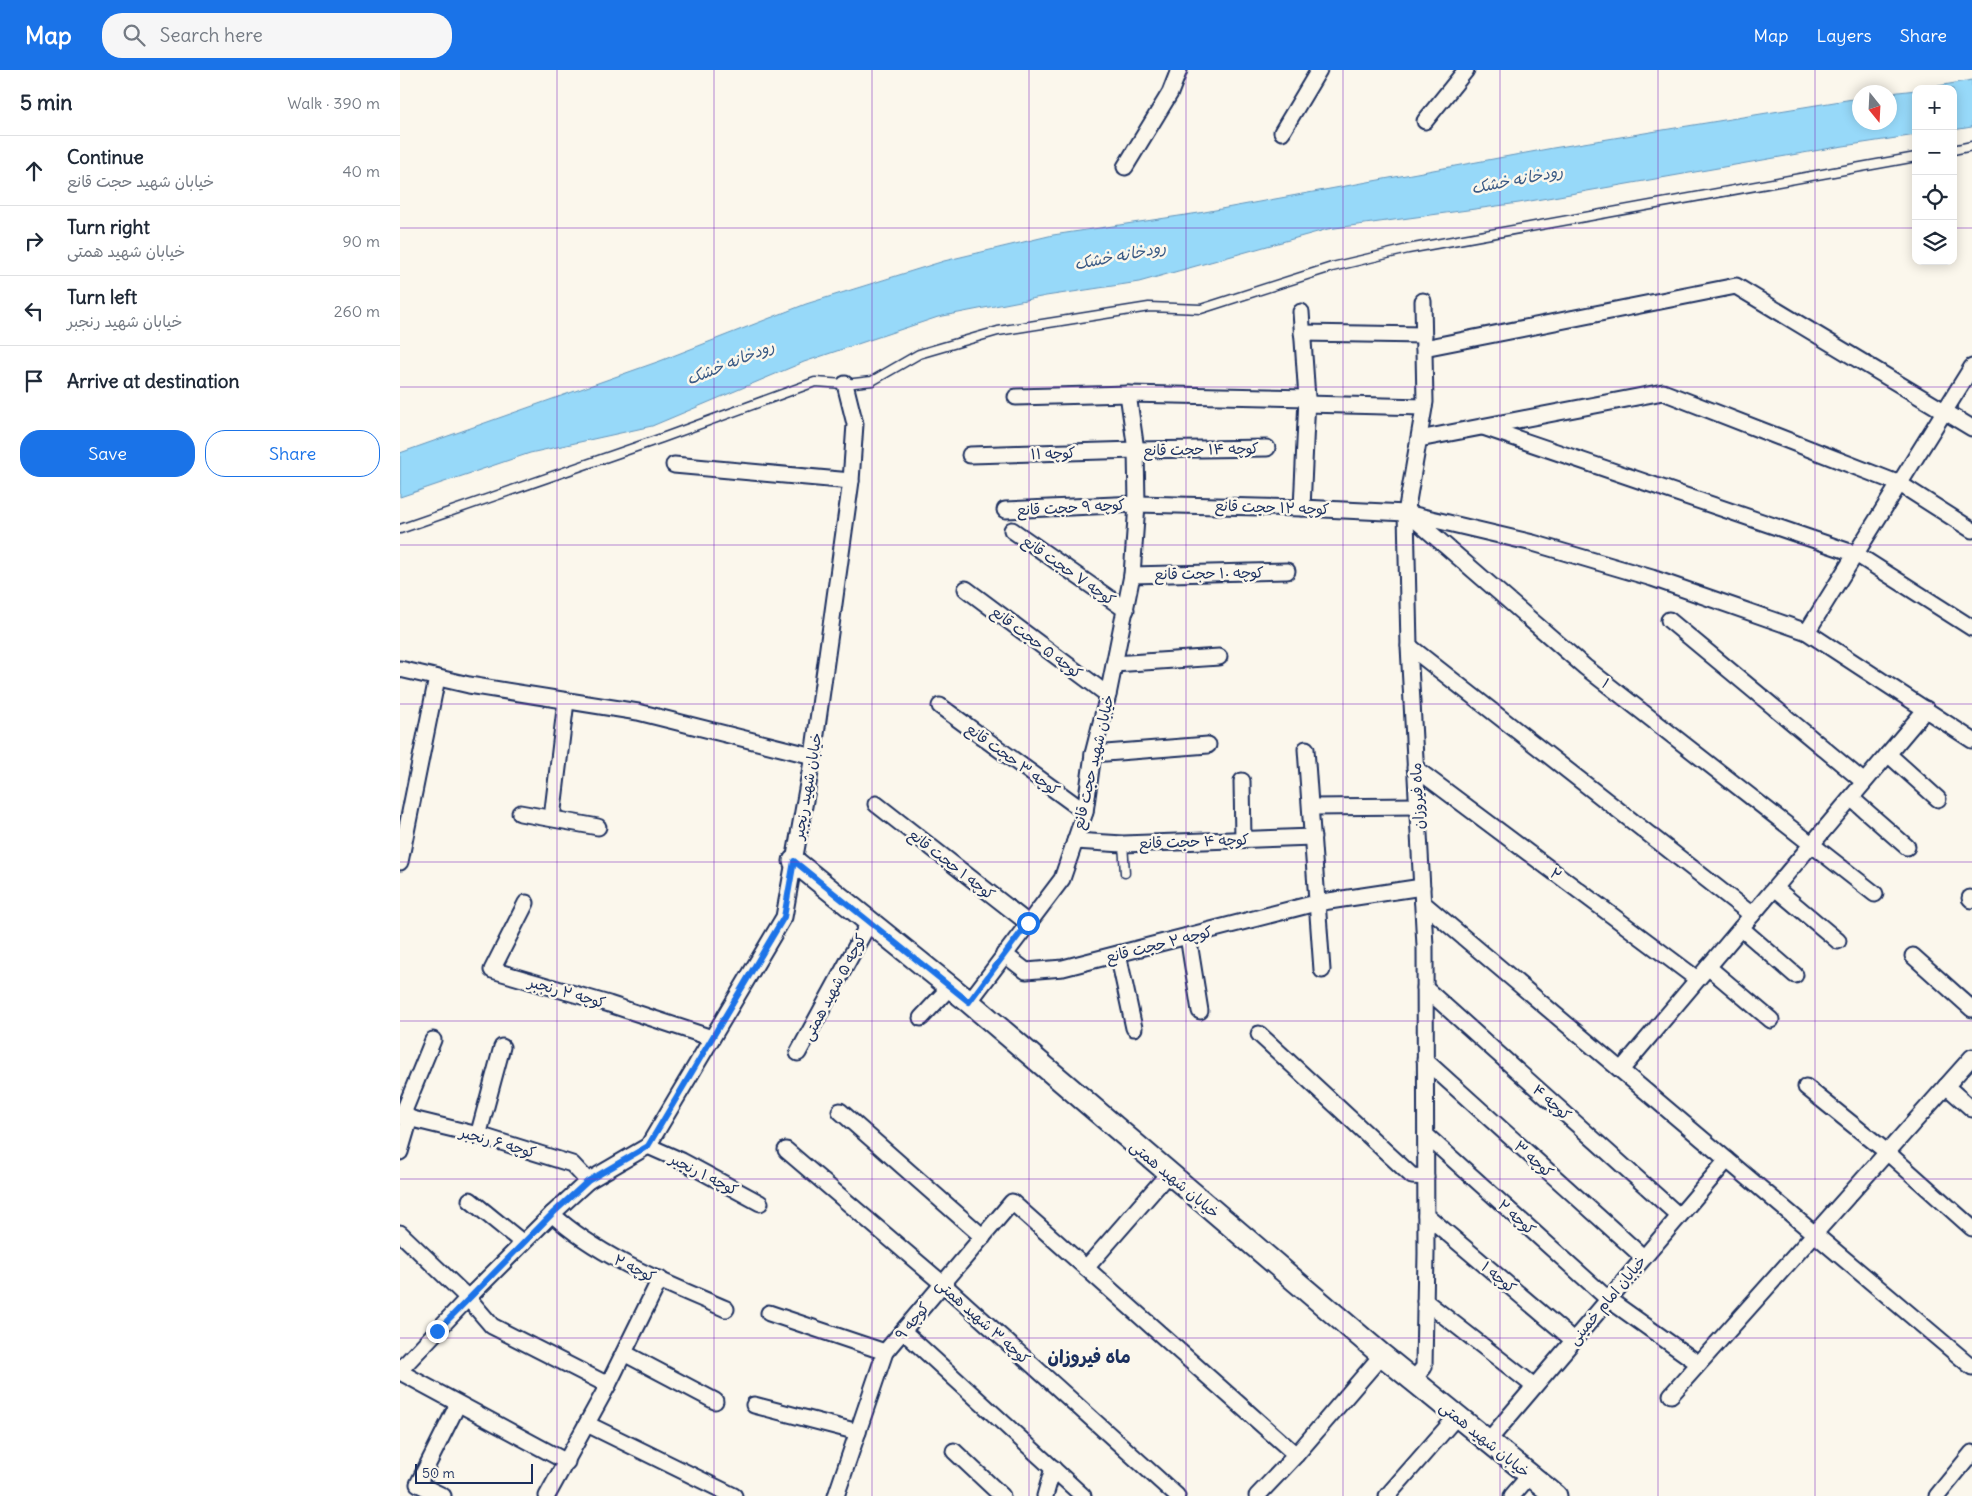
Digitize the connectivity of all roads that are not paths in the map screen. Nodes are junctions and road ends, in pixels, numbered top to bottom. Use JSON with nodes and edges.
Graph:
{"nodes":[{"id":1,"x":1180,"y":70,"type":"edge"},
{"id":2,"x":1319,"y":70,"type":"edge"},
{"id":3,"x":1466,"y":70,"type":"edge"},
{"id":4,"x":1425,"y":121,"type":"dead end"},
{"id":5,"x":1282,"y":132,"type":"dead end"},
{"id":6,"x":1972,"y":146,"type":"edge"},
{"id":7,"x":1957,"y":149,"type":"edge"},
{"id":8,"x":1912,"y":158,"type":"edge"},
{"id":9,"x":1125,"y":167,"type":"dead end"},
{"id":10,"x":1423,"y":301,"type":"dead end"},
{"id":11,"x":1301,"y":312,"type":"dead end"},
{"id":12,"x":1302,"y":333,"type":"junction"},
{"id":13,"x":1424,"y":341,"type":"junction"},
{"id":14,"x":1972,"y":367,"type":"edge"},
{"id":15,"x":845,"y":384,"type":"junction"},
{"id":16,"x":1128,"y":394,"type":"junction"},
{"id":17,"x":1016,"y":397,"type":"dead end"},
{"id":18,"x":1306,"y":401,"type":"junction"},
{"id":19,"x":1424,"y":407,"type":"junction"},
{"id":20,"x":1945,"y":411,"type":"junction"},
{"id":21,"x":1481,"y":427,"type":"junction"},
{"id":22,"x":1972,"y":428,"type":"edge"},
{"id":23,"x":1419,"y":439,"type":"junction"},
{"id":24,"x":1267,"y":448,"type":"dead end"},
{"id":25,"x":1136,"y":450,"type":"junction"},
{"id":26,"x":970,"y":455,"type":"dead end"},
{"id":27,"x":674,"y":465,"type":"dead end"},
{"id":28,"x":851,"y":481,"type":"junction"},
{"id":29,"x":1900,"y":484,"type":"junction"},
{"id":30,"x":1137,"y":504,"type":"junction"},
{"id":31,"x":1302,"y":508,"type":"junction"},
{"id":32,"x":1005,"y":510,"type":"dead end"},
{"id":33,"x":1406,"y":512,"type":"junction"},
{"id":34,"x":400,"y":529,"type":"edge"},
{"id":35,"x":1012,"y":530,"type":"dead end"},
{"id":36,"x":1972,"y":530,"type":"edge"},
{"id":37,"x":1856,"y":554,"type":"junction"},
{"id":38,"x":1287,"y":571,"type":"dead end"},
{"id":39,"x":1132,"y":575,"type":"junction"},
{"id":40,"x":966,"y":589,"type":"dead end"},
{"id":41,"x":1126,"y":610,"type":"junction"},
{"id":42,"x":1668,"y":620,"type":"dead end"},
{"id":43,"x":1972,"y":628,"type":"edge"},
{"id":44,"x":1807,"y":632,"type":"junction"},
{"id":45,"x":1409,"y":646,"type":"junction"},
{"id":46,"x":1219,"y":657,"type":"dead end"},
{"id":47,"x":1114,"y":664,"type":"junction"},
{"id":48,"x":400,"y":669,"type":"edge"},
{"id":49,"x":437,"y":678,"type":"junction"},
{"id":50,"x":1108,"y":695,"type":"junction"},
{"id":51,"x":566,"y":701,"type":"junction"},
{"id":52,"x":940,"y":706,"type":"dead end"},
{"id":53,"x":1926,"y":709,"type":"junction"},
{"id":54,"x":1972,"y":740,"type":"edge"},
{"id":55,"x":1208,"y":745,"type":"dead end"},
{"id":56,"x":1306,"y":749,"type":"dead end"},
{"id":57,"x":1093,"y":754,"type":"junction"},
{"id":58,"x":1888,"y":754,"type":"junction"},
{"id":59,"x":813,"y":756,"type":"junction"},
{"id":60,"x":1415,"y":768,"type":"junction"},
{"id":61,"x":1242,"y":781,"type":"dead end"},
{"id":62,"x":1864,"y":782,"type":"junction"},
{"id":63,"x":1851,"y":798,"type":"junction"},
{"id":64,"x":1938,"y":799,"type":"dead end"},
{"id":65,"x":876,"y":804,"type":"dead end"},
{"id":66,"x":1418,"y":806,"type":"junction"},
{"id":67,"x":1311,"y":807,"type":"junction"},
{"id":68,"x":1085,"y":812,"type":"junction"},
{"id":69,"x":520,"y":813,"type":"dead end"},
{"id":70,"x":552,"y":818,"type":"junction"},
{"id":71,"x":598,"y":826,"type":"dead end"},
{"id":72,"x":1313,"y":837,"type":"junction"},
{"id":73,"x":1243,"y":838,"type":"junction"},
{"id":74,"x":1075,"y":841,"type":"junction"},
{"id":75,"x":1123,"y":844,"type":"junction"},
{"id":76,"x":1812,"y":844,"type":"junction"},
{"id":77,"x":1907,"y":847,"type":"dead end"},
{"id":78,"x":794,"y":861,"type":"junction"},
{"id":79,"x":400,"y":862,"type":"edge"},
{"id":80,"x":1126,"y":873,"type":"dead end"},
{"id":81,"x":1422,"y":887,"type":"junction"},
{"id":82,"x":1775,"y":888,"type":"junction"},
{"id":83,"x":1874,"y":894,"type":"dead end"},
{"id":84,"x":1316,"y":903,"type":"junction"},
{"id":85,"x":1423,"y":903,"type":"junction"},
{"id":86,"x":526,"y":904,"type":"dead end"},
{"id":87,"x":1752,"y":915,"type":"junction"},
{"id":88,"x":870,"y":921,"type":"junction"},
{"id":89,"x":1028,"y":923,"type":"junction"},
{"id":90,"x":1741,"y":928,"type":"junction"},
{"id":91,"x":1188,"y":936,"type":"junction"},
{"id":92,"x":1838,"y":941,"type":"dead end"},
{"id":93,"x":1004,"y":954,"type":"junction"},
{"id":94,"x":1118,"y":954,"type":"junction"},
{"id":95,"x":1913,"y":956,"type":"dead end"},
{"id":96,"x":1708,"y":967,"type":"junction"},
{"id":97,"x":1322,"y":970,"type":"dead end"},
{"id":98,"x":1795,"y":975,"type":"dead end"},
{"id":99,"x":1698,"y":979,"type":"junction"},
{"id":100,"x":950,"y":987,"type":"junction"},
{"id":101,"x":1425,"y":988,"type":"junction"},
{"id":102,"x":969,"y":1002,"type":"junction"},
{"id":103,"x":1972,"y":1009,"type":"edge"},
{"id":104,"x":1200,"y":1011,"type":"dead end"},
{"id":105,"x":922,"y":1018,"type":"dead end"},
{"id":106,"x":1771,"y":1020,"type":"dead end"},
{"id":107,"x":1134,"y":1028,"type":"dead end"},
{"id":108,"x":1259,"y":1034,"type":"dead end"},
{"id":109,"x":712,"y":1038,"type":"junction"},
{"id":110,"x":433,"y":1040,"type":"dead end"},
{"id":111,"x":502,"y":1047,"type":"dead end"},
{"id":112,"x":798,"y":1053,"type":"dead end"},
{"id":113,"x":1972,"y":1057,"type":"edge"},
{"id":114,"x":1425,"y":1060,"type":"junction"},
{"id":115,"x":1621,"y":1070,"type":"junction"},
{"id":116,"x":1946,"y":1086,"type":"junction"},
{"id":117,"x":1806,"y":1087,"type":"dead end"},
{"id":118,"x":1972,"y":1109,"type":"edge"},
{"id":119,"x":840,"y":1111,"type":"dead end"},
{"id":120,"x":404,"y":1117,"type":"edge"},
{"id":121,"x":478,"y":1136,"type":"junction"},
{"id":122,"x":1426,"y":1136,"type":"junction"},
{"id":123,"x":648,"y":1146,"type":"junction"},
{"id":124,"x":786,"y":1150,"type":"dead end"},
{"id":125,"x":400,"y":1152,"type":"edge"},
{"id":126,"x":1888,"y":1153,"type":"junction"},
{"id":127,"x":1727,"y":1160,"type":"junction"},
{"id":128,"x":1168,"y":1174,"type":"junction"},
{"id":129,"x":1426,"y":1177,"type":"junction"},
{"id":130,"x":588,"y":1181,"type":"junction"},
{"id":131,"x":470,"y":1200,"type":"dead end"},
{"id":132,"x":760,"y":1203,"type":"dead end"},
{"id":133,"x":552,"y":1214,"type":"junction"},
{"id":134,"x":1426,"y":1215,"type":"junction"},
{"id":135,"x":1678,"y":1215,"type":"junction"},
{"id":136,"x":1972,"y":1228,"type":"edge"},
{"id":137,"x":400,"y":1233,"type":"edge"},
{"id":138,"x":1815,"y":1235,"type":"junction"},
{"id":139,"x":982,"y":1237,"type":"junction"},
{"id":140,"x":523,"y":1243,"type":"junction"},
{"id":141,"x":1643,"y":1258,"type":"junction"},
{"id":142,"x":1086,"y":1268,"type":"junction"},
{"id":143,"x":660,"y":1279,"type":"junction"},
{"id":144,"x":943,"y":1284,"type":"junction"},
{"id":145,"x":468,"y":1298,"type":"junction"},
{"id":146,"x":1608,"y":1299,"type":"junction"},
{"id":147,"x":1425,"y":1301,"type":"junction"},
{"id":148,"x":726,"y":1309,"type":"dead end"},
{"id":149,"x":769,"y":1313,"type":"dead end"},
{"id":150,"x":903,"y":1331,"type":"junction"},
{"id":151,"x":1573,"y":1340,"type":"junction"},
{"id":152,"x":885,"y":1352,"type":"junction"},
{"id":153,"x":624,"y":1353,"type":"junction"},
{"id":154,"x":1382,"y":1355,"type":"junction"},
{"id":155,"x":1695,"y":1361,"type":"dead end"},
{"id":156,"x":1972,"y":1367,"type":"edge"},
{"id":157,"x":400,"y":1371,"type":"edge"},
{"id":158,"x":1413,"y":1380,"type":"junction"},
{"id":159,"x":608,"y":1385,"type":"junction"},
{"id":160,"x":1534,"y":1386,"type":"junction"},
{"id":161,"x":1671,"y":1395,"type":"dead end"},
{"id":162,"x":716,"y":1401,"type":"dead end"},
{"id":163,"x":458,"y":1404,"type":"junction"},
{"id":164,"x":754,"y":1405,"type":"dead end"},
{"id":165,"x":1457,"y":1416,"type":"junction"},
{"id":166,"x":587,"y":1424,"type":"junction"},
{"id":167,"x":858,"y":1432,"type":"junction"},
{"id":168,"x":1488,"y":1441,"type":"junction"},
{"id":169,"x":954,"y":1451,"type":"dead end"},
{"id":170,"x":1972,"y":1453,"type":"edge"},
{"id":171,"x":1296,"y":1455,"type":"junction"},
{"id":172,"x":567,"y":1462,"type":"junction"},
{"id":173,"x":1052,"y":1468,"type":"junction"},
{"id":174,"x":1530,"y":1475,"type":"junction"},
{"id":175,"x":551,"y":1495,"type":"edge"},
{"id":176,"x":443,"y":1496,"type":"edge"},
{"id":177,"x":734,"y":1496,"type":"edge"},
{"id":178,"x":836,"y":1496,"type":"edge"},
{"id":179,"x":1002,"y":1496,"type":"edge"},
{"id":180,"x":1046,"y":1496,"type":"edge"},
{"id":181,"x":1082,"y":1496,"type":"edge"},
{"id":182,"x":1177,"y":1496,"type":"edge"},
{"id":183,"x":1257,"y":1496,"type":"edge"},
{"id":184,"x":1387,"y":1496,"type":"edge"},
{"id":185,"x":1512,"y":1496,"type":"edge"},
{"id":186,"x":1556,"y":1496,"type":"edge"},
{"id":187,"x":1937,"y":1496,"type":"edge"}],
"edges":[{"from":1,"to":9,"type":"street"},
{"from":2,"to":5,"type":"street"},
{"from":3,"to":4,"type":"street"},
{"from":6,"to":7,"type":"lane"},
{"from":8,"to":15,"type":"lane"},
{"from":10,"to":13,"type":"street","name":"ماه فیروزان"},
{"from":11,"to":12,"type":"street"},
{"from":12,"to":13,"type":"street"},
{"from":12,"to":18,"type":"street"},
{"from":13,"to":19,"type":"street","name":"ماه فیروزان"},
{"from":13,"to":20,"type":"street"},
{"from":14,"to":20,"type":"street"},
{"from":15,"to":28,"type":"street","name":"خیابان شهید رنجبر"},
{"from":15,"to":34,"type":"lane"},
{"from":16,"to":17,"type":"street"},
{"from":16,"to":18,"type":"street"},
{"from":16,"to":25,"type":"street","name":"خیابان شهید حجت قانع"},
{"from":18,"to":19,"type":"street"},
{"from":18,"to":31,"type":"street"},
{"from":19,"to":23,"type":"street","name":"ماه فیروزان"},
{"from":20,"to":22,"type":"street"},
{"from":20,"to":29,"type":"street"},
{"from":21,"to":23,"type":"street"},
{"from":21,"to":29,"type":"street"},
{"from":21,"to":37,"type":"street"},
{"from":23,"to":33,"type":"street","name":"ماه فیروزان"},
{"from":24,"to":25,"type":"street","name":"کوچه ۱۴ حجت قانع"},
{"from":25,"to":26,"type":"street","name":"کوچه ۱۱"},
{"from":25,"to":30,"type":"street","name":"خیابان شهید حجت قانع"},
{"from":27,"to":28,"type":"street"},
{"from":28,"to":59,"type":"street","name":"خیابان شهید رنجبر"},
{"from":29,"to":36,"type":"street"},
{"from":29,"to":37,"type":"street"},
{"from":30,"to":31,"type":"street","name":"کوچه ۱۲ حجت قانع"},
{"from":30,"to":32,"type":"street","name":"کوچه ۹ حجت قانع"},
{"from":30,"to":39,"type":"street","name":"خیابان شهید حجت قانع"},
{"from":31,"to":33,"type":"street","name":"کوچه ۱۲ حجت قانع"},
{"from":33,"to":44,"type":"street","name":"کوچه ۱۲ حجت قانع"},
{"from":33,"to":45,"type":"street","name":"ماه فیروزان"},
{"from":33,"to":76,"type":"street","name":"۱"},
{"from":35,"to":41,"type":"street","name":"کوچه ۷ حجت قانع"},
{"from":37,"to":43,"type":"street"},
{"from":37,"to":44,"type":"street"},
{"from":38,"to":39,"type":"street","name":"کوچه ۱۰ حجت قانع"},
{"from":39,"to":41,"type":"street","name":"خیابان شهید حجت قانع"},
{"from":40,"to":50,"type":"street","name":"کوچه ۵ حجت قانع"},
{"from":41,"to":47,"type":"street","name":"خیابان شهید حجت قانع"},
{"from":42,"to":62,"type":"street"},
{"from":44,"to":53,"type":"street","name":"کوچه ۱۲ حجت قانع"},
{"from":45,"to":60,"type":"street","name":"ماه فیروزان"},
{"from":45,"to":87,"type":"street"},
{"from":46,"to":47,"type":"street"},
{"from":47,"to":50,"type":"street","name":"خیابان شهید حجت قانع"},
{"from":48,"to":49,"type":"street"},
{"from":49,"to":51,"type":"street"},
{"from":49,"to":79,"type":"street"},
{"from":50,"to":57,"type":"street","name":"خیابان شهید حجت قانع"},
{"from":51,"to":59,"type":"street"},
{"from":51,"to":70,"type":"street"},
{"from":52,"to":68,"type":"street","name":"کوچه ۳ حجت قانع"},
{"from":53,"to":54,"type":"street","name":"کوچه ۱۲ حجت قانع"},
{"from":53,"to":58,"type":"street"},
{"from":55,"to":57,"type":"street"},
{"from":56,"to":67,"type":"street"},
{"from":57,"to":68,"type":"street","name":"خیابان شهید حجت قانع"},
{"from":58,"to":62,"type":"street"},
{"from":58,"to":64,"type":"street"},
{"from":59,"to":78,"type":"street","name":"خیابان شهید رنجبر"},
{"from":60,"to":66,"type":"street","name":"ماه فیروزان"},
{"from":60,"to":99,"type":"street","name":"۲"},
{"from":61,"to":73,"type":"street"},
{"from":62,"to":63,"type":"street"},
{"from":63,"to":76,"type":"street"},
{"from":63,"to":77,"type":"street"},
{"from":65,"to":89,"type":"street","name":"کوچه ۱ حجت قانع"},
{"from":66,"to":67,"type":"street"},
{"from":66,"to":81,"type":"street","name":"ماه فیروزان"},
{"from":67,"to":72,"type":"street"},
{"from":68,"to":74,"type":"street","name":"خیابان شهید حجت قانع"},
{"from":69,"to":70,"type":"street"},
{"from":70,"to":71,"type":"street"},
{"from":72,"to":73,"type":"street","name":"کوچه ۴ حجت قانع"},
{"from":72,"to":84,"type":"street"},
{"from":73,"to":75,"type":"street","name":"کوچه ۴ حجت قانع"},
{"from":74,"to":75,"type":"street","name":"کوچه ۴ حجت قانع"},
{"from":74,"to":89,"type":"street","name":"خیابان شهید حجت قانع"},
{"from":75,"to":80,"type":"lane"},
{"from":76,"to":82,"type":"street"},
{"from":76,"to":83,"type":"street","name":"۱"},
{"from":78,"to":88,"type":"street","name":"خیابان شهید همتی"},
{"from":78,"to":109,"type":"street","name":"خیابان شهید رنجبر"},
{"from":81,"to":84,"type":"street","name":"کوچه ۲ حجت قانع"},
{"from":81,"to":85,"type":"street","name":"ماه فیروزان"},
{"from":82,"to":87,"type":"street"},
{"from":82,"to":92,"type":"street"},
{"from":84,"to":91,"type":"street","name":"کوچه ۲ حجت قانع"},
{"from":84,"to":97,"type":"street"},
{"from":85,"to":101,"type":"street","name":"ماه فیروزان"},
{"from":85,"to":115,"type":"street"},
{"from":86,"to":109,"type":"street","name":"کوچه ۲ رنجبر"},
{"from":87,"to":90,"type":"street"},
{"from":88,"to":100,"type":"street","name":"خیابان شهید همتی"},
{"from":88,"to":112,"type":"street","name":"کوچه ۵ شهید همتی"},
{"from":89,"to":93,"type":"street","name":"خیابان شهید حجت قانع"},
{"from":90,"to":96,"type":"street"},
{"from":90,"to":98,"type":"street"},
{"from":91,"to":94,"type":"street","name":"کوچه ۲ حجت قانع"},
{"from":91,"to":104,"type":"street"},
{"from":93,"to":94,"type":"street","name":"کوچه ۲ حجت قانع"},
{"from":93,"to":102,"type":"street","name":"خیابان شهید حجت قانع"},
{"from":94,"to":107,"type":"street"},
{"from":95,"to":103,"type":"street"},
{"from":96,"to":99,"type":"street"},
{"from":96,"to":106,"type":"street"},
{"from":99,"to":115,"type":"street"},
{"from":100,"to":102,"type":"street","name":"خیابان شهید همتی"},
{"from":100,"to":105,"type":"street"},
{"from":101,"to":114,"type":"street","name":"ماه فیروزان"},
{"from":101,"to":135,"type":"street","name":"کوچه ۴"},
{"from":102,"to":128,"type":"street","name":"خیابان شهید همتی"},
{"from":108,"to":129,"type":"street"},
{"from":109,"to":123,"type":"street","name":"خیابان شهید رنجبر"},
{"from":110,"to":120,"type":"street"},
{"from":111,"to":121,"type":"street"},
{"from":113,"to":116,"type":"street"},
{"from":114,"to":122,"type":"street","name":"ماه فیروزان"},
{"from":114,"to":141,"type":"street","name":"کوچه ۳"},
{"from":115,"to":127,"type":"street"},
{"from":116,"to":118,"type":"street"},
{"from":116,"to":126,"type":"street"},
{"from":117,"to":126,"type":"street"},
{"from":119,"to":139,"type":"street"},
{"from":120,"to":121,"type":"street","name":"کوچه ۶ رنجبر"},
{"from":120,"to":125,"type":"street"},
{"from":121,"to":130,"type":"street","name":"کوچه ۶ رنجبر"},
{"from":122,"to":129,"type":"street","name":"ماه فیروزان"},
{"from":122,"to":146,"type":"street","name":"کوچه ۲"},
{"from":123,"to":130,"type":"street","name":"خیابان شهید رنجبر"},
{"from":123,"to":132,"type":"street","name":"کوچه ۱ رنجبر"},
{"from":124,"to":144,"type":"street","name":"کوچه ۳ شهید همتی"},
{"from":126,"to":136,"type":"street"},
{"from":126,"to":138,"type":"street"},
{"from":127,"to":135,"type":"street","name":"خیابان امام خمینی"},
{"from":127,"to":138,"type":"street"},
{"from":128,"to":142,"type":"street"},
{"from":128,"to":154,"type":"street","name":"خیابان شهید همتی"},
{"from":129,"to":134,"type":"street","name":"ماه فیروزان"},
{"from":130,"to":133,"type":"street","name":"خیابان شهید رنجبر"},
{"from":131,"to":140,"type":"street"},
{"from":133,"to":140,"type":"street","name":"خیابان شهید رنجبر"},
{"from":133,"to":143,"type":"street","name":"کوچه ۲"},
{"from":134,"to":147,"type":"street","name":"ماه فیروزان"},
{"from":134,"to":151,"type":"street","name":"کوچه ۱"},
{"from":135,"to":141,"type":"street","name":"خیابان امام خمینی"},
{"from":137,"to":145,"type":"street"},
{"from":138,"to":156,"type":"street"},
{"from":138,"to":161,"type":"street"},
{"from":139,"to":142,"type":"street","name":"کوچه ۹"},
{"from":139,"to":144,"type":"street","name":"کوچه ۹"},
{"from":140,"to":145,"type":"street","name":"خیابان شهید رنجبر"},
{"from":141,"to":146,"type":"street","name":"خیابان امام خمینی"},
{"from":142,"to":171,"type":"street","name":"کوچه ۹"},
{"from":143,"to":148,"type":"street","name":"کوچه ۲"},
{"from":143,"to":153,"type":"street"},
{"from":144,"to":150,"type":"street","name":"کوچه ۹"},
{"from":144,"to":182,"type":"street","name":"کوچه ۳ شهید همتی"},
{"from":145,"to":157,"type":"street","name":"خیابان شهید رنجبر"},
{"from":145,"to":159,"type":"street"},
{"from":146,"to":151,"type":"street","name":"خیابان امام خمینی"},
{"from":146,"to":155,"type":"street","name":"کوچه ۲"},
{"from":147,"to":158,"type":"street","name":"ماه فیروزان"},
{"from":147,"to":160,"type":"street"},
{"from":149,"to":152,"type":"street"},
{"from":150,"to":152,"type":"street","name":"کوچه ۹"},
{"from":150,"to":173,"type":"street"},
{"from":151,"to":160,"type":"street","name":"خیابان امام خمینی"},
{"from":152,"to":167,"type":"street","name":"کوچه ۹"},
{"from":153,"to":159,"type":"street"},
{"from":153,"to":162,"type":"street"},
{"from":154,"to":158,"type":"street","name":"خیابان شهید همتی"},
{"from":154,"to":171,"type":"street"},
{"from":157,"to":163,"type":"street"},
{"from":158,"to":165,"type":"street","name":"خیابان شهید همتی"},
{"from":159,"to":166,"type":"street"},
{"from":160,"to":168,"type":"street","name":"خیابان امام خمینی"},
{"from":163,"to":172,"type":"street"},
{"from":163,"to":176,"type":"street"},
{"from":164,"to":167,"type":"street"},
{"from":165,"to":168,"type":"street","name":"خیابان شهید همتی"},
{"from":165,"to":184,"type":"street"},
{"from":166,"to":172,"type":"street"},
{"from":166,"to":177,"type":"street"},
{"from":167,"to":178,"type":"street","name":"کوچه ۹"},
{"from":168,"to":174,"type":"street","name":"خیابان شهید همتی"},
{"from":169,"to":179,"type":"street"},
{"from":170,"to":187,"type":"street"},
{"from":171,"to":183,"type":"street"},
{"from":172,"to":175,"type":"street"},
{"from":173,"to":180,"type":"street"},
{"from":173,"to":181,"type":"street"},
{"from":174,"to":185,"type":"street"},
{"from":174,"to":186,"type":"street","name":"خیابان شهید همتی"}]}
